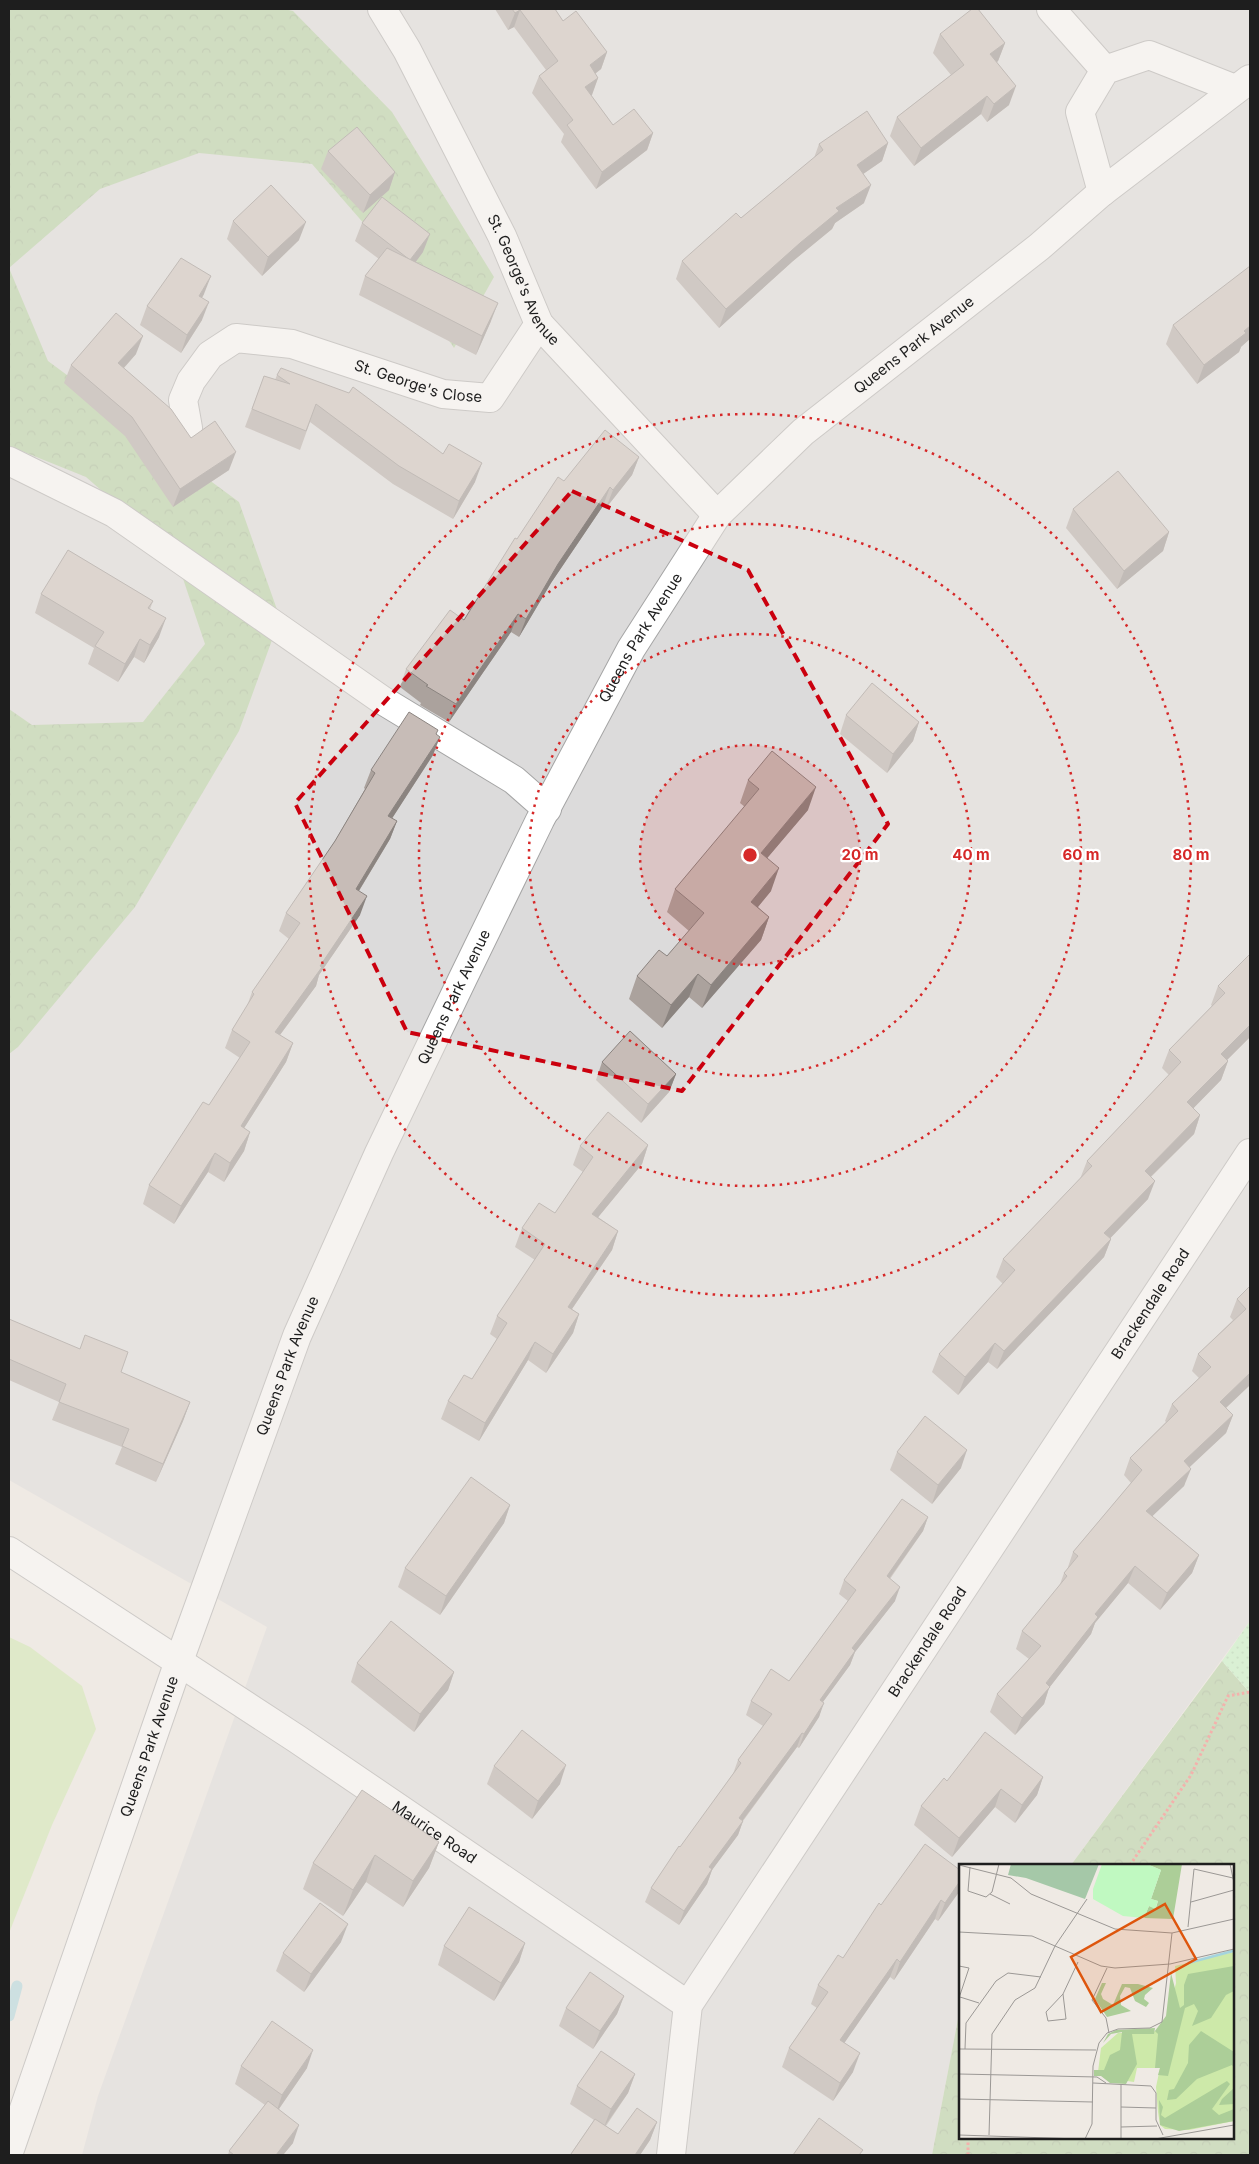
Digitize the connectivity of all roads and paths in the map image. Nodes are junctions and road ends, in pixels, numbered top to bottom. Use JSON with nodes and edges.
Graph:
{"nodes":[{"id":1,"x":382,"y":9,"type":"edge"},
{"id":2,"x":1051,"y":9,"type":"edge"},
{"id":3,"x":1105,"y":70,"type":"junction"},
{"id":4,"x":1243,"y":84,"type":"edge"},
{"id":5,"x":1102,"y":192,"type":"junction"},
{"id":6,"x":539,"y":324,"type":"junction"},
{"id":7,"x":188,"y":428,"type":"dead end"},
{"id":8,"x":9,"y":461,"type":"edge"},
{"id":9,"x":717,"y":515,"type":"junction"},
{"id":10,"x":547,"y":809,"type":"junction"},
{"id":11,"x":1250,"y":1153,"type":"edge"},
{"id":12,"x":9,"y":1552,"type":"edge"},
{"id":13,"x":179,"y":1661,"type":"junction"},
{"id":14,"x":1250,"y":1692,"type":"edge"},
{"id":15,"x":1131,"y":1864,"type":"edge"},
{"id":16,"x":688,"y":2005,"type":"junction"},
{"id":17,"x":968,"y":2139,"type":"edge"},
{"id":18,"x":9,"y":2152,"type":"edge"},
{"id":19,"x":671,"y":2155,"type":"edge"},
{"id":20,"x":968,"y":2155,"type":"edge"}],
"edges":[{"from":1,"to":6,"type":"street","name":"St. George's Avenue"},
{"from":2,"to":3,"type":"street"},
{"from":3,"to":4,"type":"street"},
{"from":3,"to":5,"type":"street"},
{"from":4,"to":5,"type":"street","name":"Queens Park Avenue"},
{"from":5,"to":9,"type":"street","name":"Queens Park Avenue"},
{"from":6,"to":7,"type":"street","name":"St. George's Close"},
{"from":6,"to":9,"type":"street","name":"St. George's Avenue"},
{"from":8,"to":10,"type":"street"},
{"from":9,"to":10,"type":"street","name":"Queens Park Avenue"},
{"from":10,"to":13,"type":"street","name":"Queens Park Avenue"},
{"from":11,"to":16,"type":"street","name":"Brackendale Road"},
{"from":12,"to":13,"type":"street","name":"Maurice Road"},
{"from":13,"to":16,"type":"street","name":"Maurice Road"},
{"from":13,"to":18,"type":"street","name":"Queens Park Avenue"},
{"from":14,"to":15,"type":"path"},
{"from":16,"to":19,"type":"street","name":"Brackendale Road"},
{"from":17,"to":20,"type":"path"}]}
